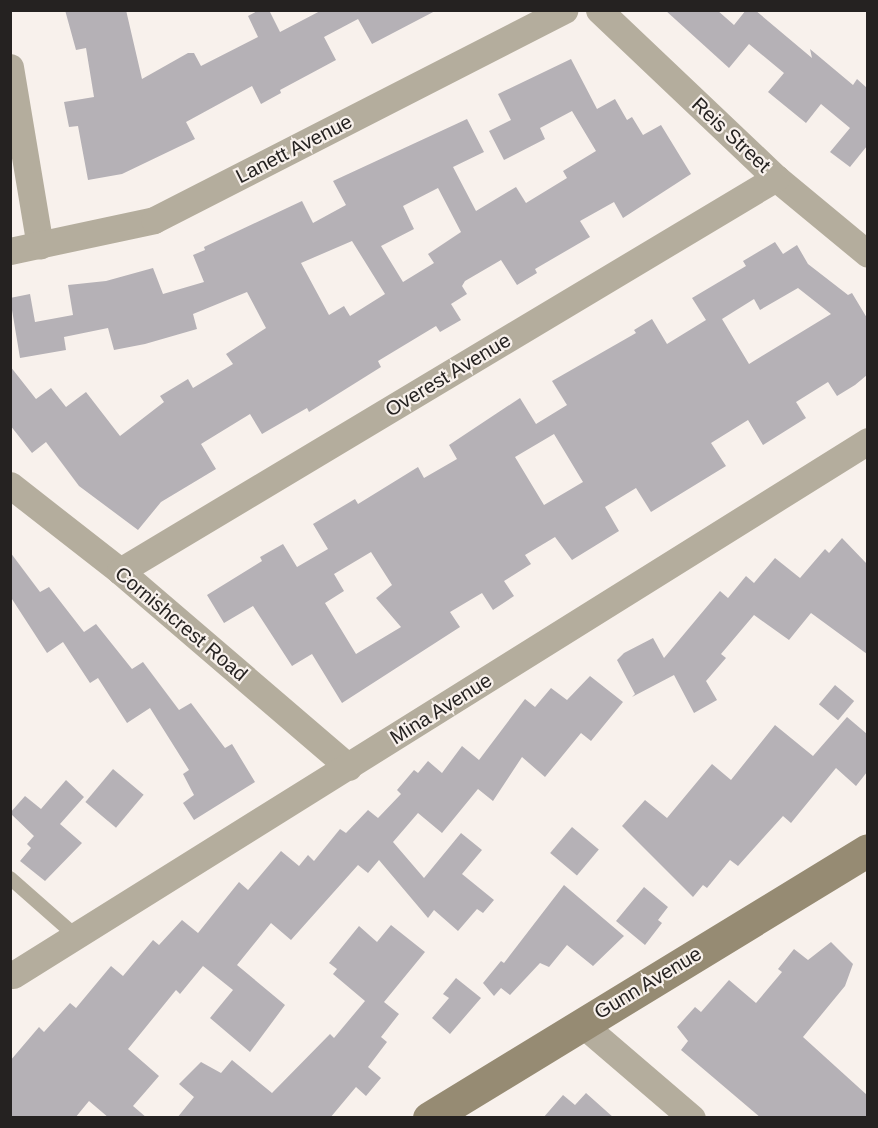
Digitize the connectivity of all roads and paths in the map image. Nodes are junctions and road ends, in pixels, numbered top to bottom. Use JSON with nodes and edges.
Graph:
{"nodes":[{"id":1,"x":564,"y":10,"type":"edge"},
{"id":2,"x":598,"y":10,"type":"edge"},
{"id":3,"x":10,"y":67,"type":"edge"},
{"id":4,"x":776,"y":178,"type":"junction"},
{"id":5,"x":40,"y":246,"type":"junction"},
{"id":6,"x":10,"y":251,"type":"edge"},
{"id":7,"x":867,"y":255,"type":"edge"},
{"id":8,"x":867,"y":441,"type":"edge"},
{"id":9,"x":10,"y":485,"type":"edge"},
{"id":10,"x":120,"y":571,"type":"junction"},
{"id":11,"x":349,"y":767,"type":"junction"},
{"id":12,"x":867,"y":850,"type":"edge"},
{"id":13,"x":10,"y":878,"type":"edge"},
{"id":14,"x":77,"y":937,"type":"junction"},
{"id":15,"x":12,"y":975,"type":"dead end"},
{"id":16,"x":581,"y":1023,"type":"junction"},
{"id":17,"x":429,"y":1118,"type":"edge"},
{"id":18,"x":692,"y":1118,"type":"edge"}],
"edges":[{"from":1,"to":5,"type":"street","name":"Lanett Avenue"},
{"from":2,"to":4,"type":"street","name":"Reis Street"},
{"from":3,"to":5,"type":"street"},
{"from":4,"to":7,"type":"street","name":"Reis Street"},
{"from":4,"to":10,"type":"street","name":"Overest Avenue"},
{"from":5,"to":6,"type":"street","name":"Lanett Avenue"},
{"from":8,"to":11,"type":"street","name":"Mina Avenue"},
{"from":9,"to":10,"type":"street","name":"Cornishcrest Road"},
{"from":10,"to":11,"type":"street","name":"Cornishcrest Road"},
{"from":11,"to":14,"type":"street","name":"Mina Avenue"},
{"from":12,"to":16,"type":"street","name":"Gunn Avenue"},
{"from":13,"to":14,"type":"lane"},
{"from":14,"to":15,"type":"street","name":"Mina Avenue"},
{"from":16,"to":17,"type":"street","name":"Gunn Avenue"},
{"from":16,"to":18,"type":"street"}]}
